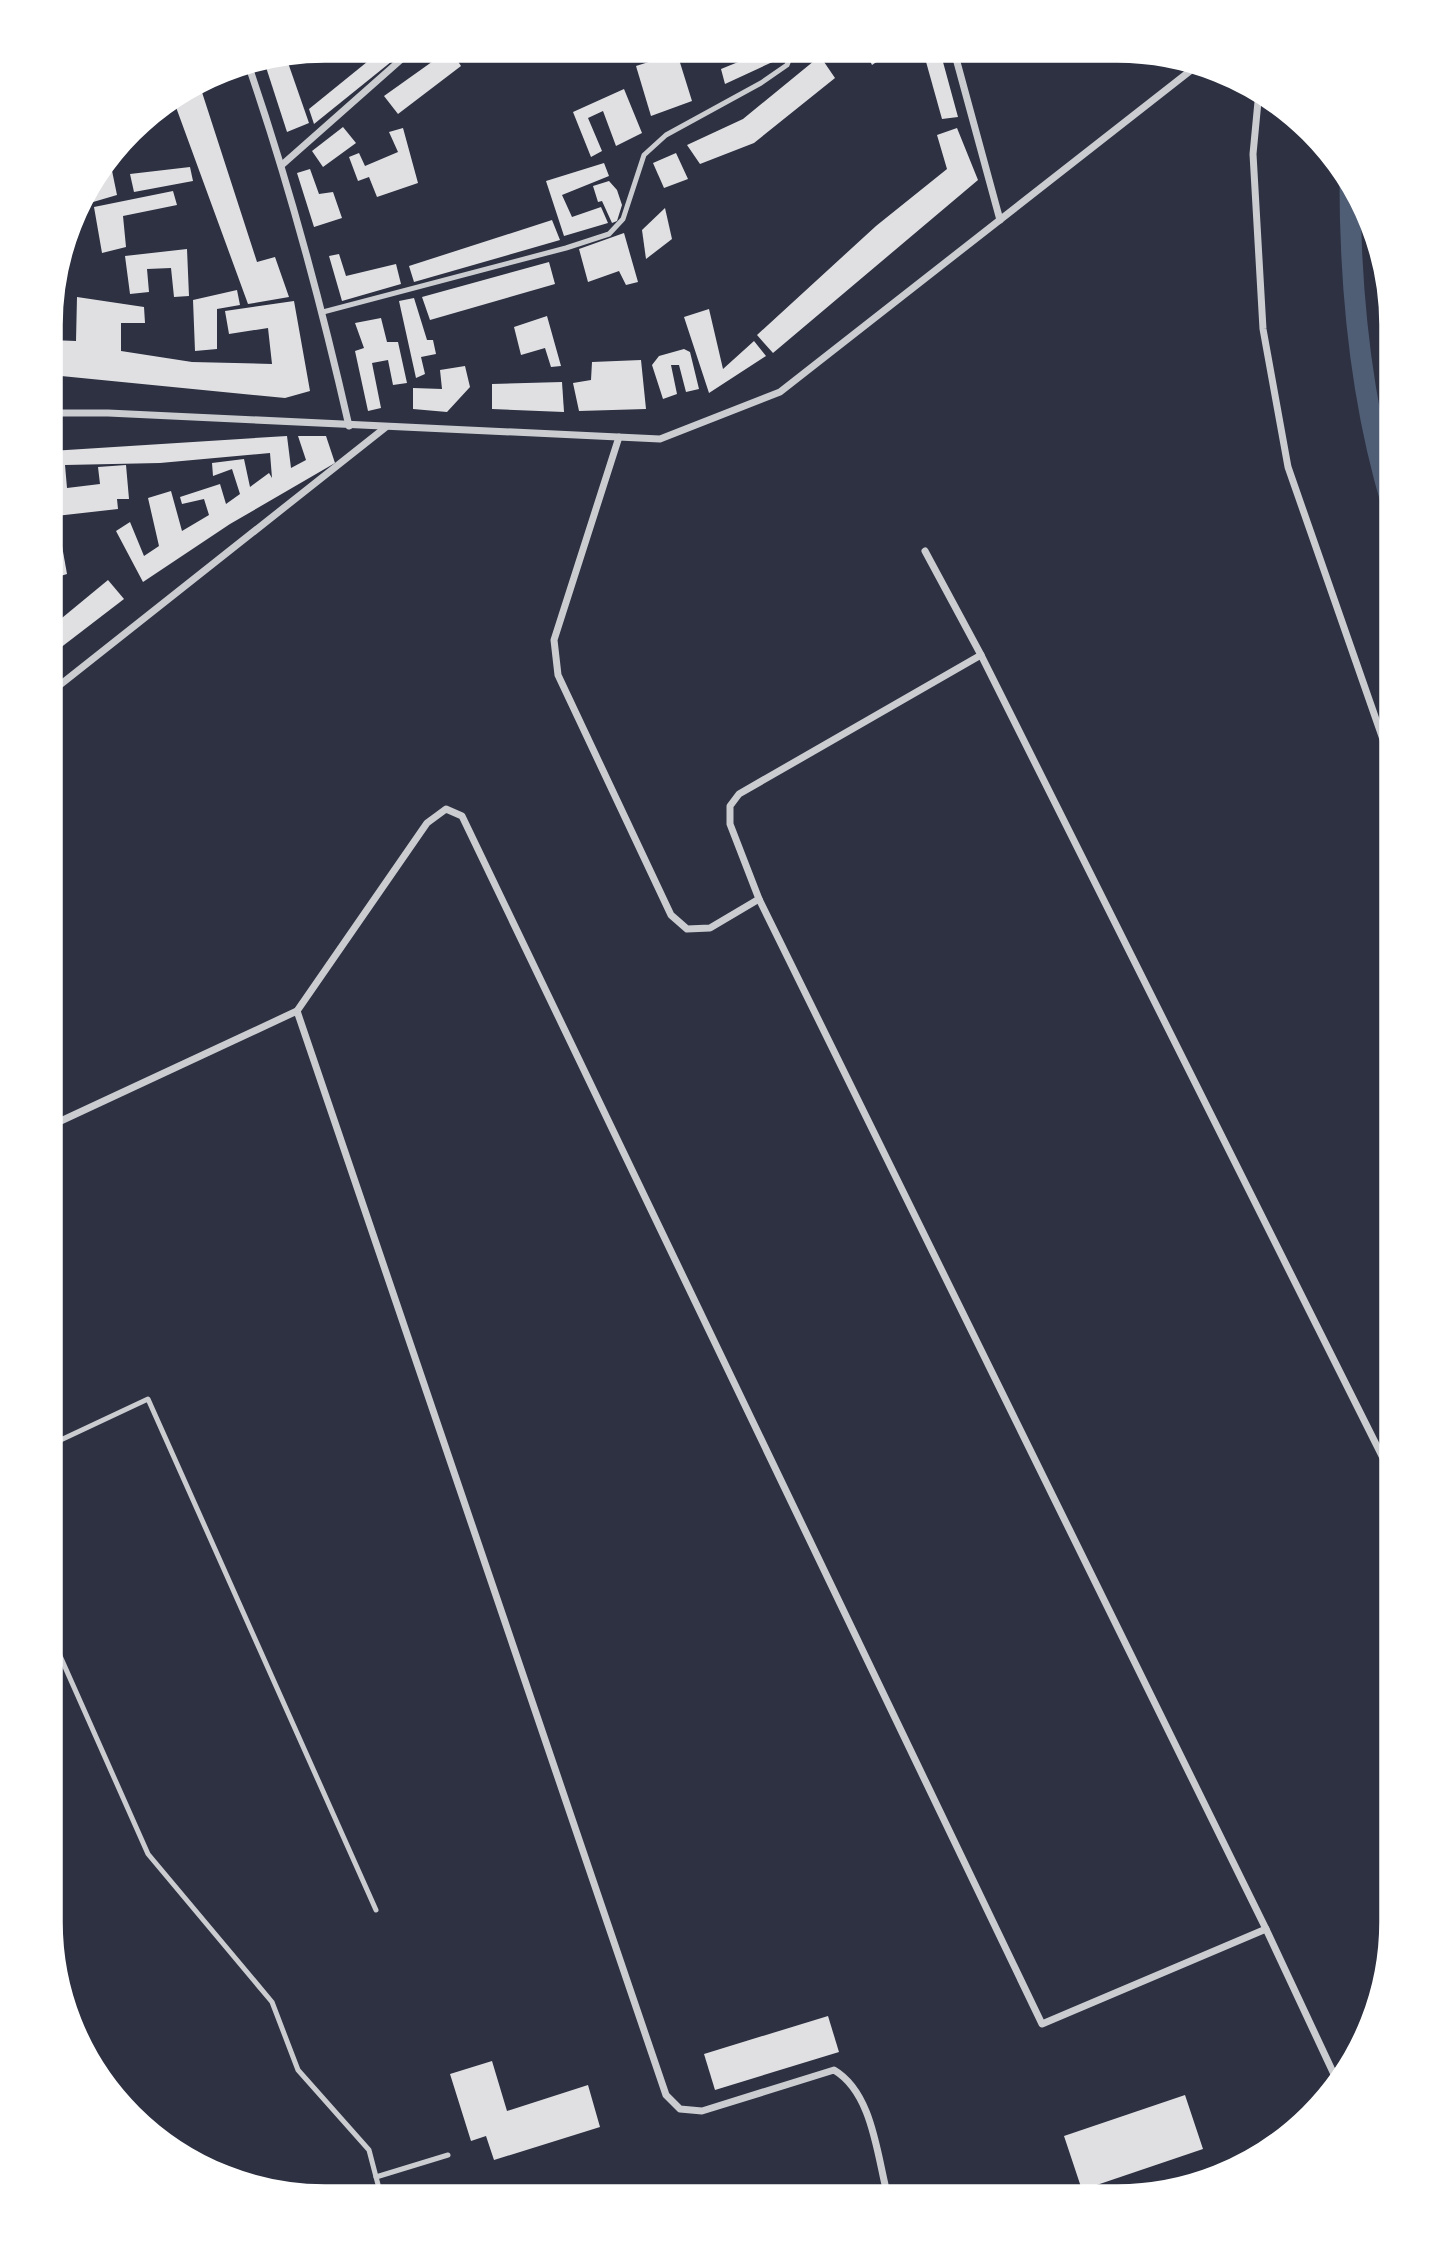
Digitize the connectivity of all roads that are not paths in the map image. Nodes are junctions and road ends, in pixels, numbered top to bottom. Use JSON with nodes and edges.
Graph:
{"nodes":[{"id":1,"x":399,"y":61,"type":"edge"},
{"id":2,"x":789,"y":61,"type":"edge"},
{"id":3,"x":957,"y":61,"type":"edge"},
{"id":4,"x":1190,"y":71,"type":"edge"},
{"id":5,"x":251,"y":72,"type":"edge"},
{"id":6,"x":1258,"y":103,"type":"edge"},
{"id":7,"x":283,"y":164,"type":"junction"},
{"id":8,"x":1000,"y":220,"type":"junction"},
{"id":9,"x":323,"y":312,"type":"junction"},
{"id":10,"x":61,"y":413,"type":"edge"},
{"id":11,"x":349,"y":426,"type":"junction"},
{"id":12,"x":386,"y":427,"type":"junction"},
{"id":13,"x":619,"y":437,"type":"junction"},
{"id":14,"x":925,"y":551,"type":"dead end"},
{"id":15,"x":981,"y":655,"type":"junction"},
{"id":16,"x":61,"y":684,"type":"edge"},
{"id":17,"x":1381,"y":734,"type":"edge"},
{"id":18,"x":759,"y":900,"type":"junction"},
{"id":19,"x":298,"y":1011,"type":"junction"},
{"id":20,"x":61,"y":1121,"type":"edge"},
{"id":21,"x":61,"y":1440,"type":"edge"},
{"id":22,"x":1381,"y":1456,"type":"edge"},
{"id":23,"x":61,"y":1658,"type":"edge"},
{"id":24,"x":376,"y":1910,"type":"dead end"},
{"id":25,"x":1266,"y":1929,"type":"junction"},
{"id":26,"x":1333,"y":2072,"type":"edge"},
{"id":27,"x":448,"y":2155,"type":"dead end"},
{"id":28,"x":376,"y":2176,"type":"junction"},
{"id":29,"x":379,"y":2186,"type":"edge"},
{"id":30,"x":885,"y":2186,"type":"edge"}],
"edges":[{"from":1,"to":7,"type":"street"},
{"from":2,"to":9,"type":"lane"},
{"from":3,"to":8,"type":"street"},
{"from":4,"to":8,"type":"street"},
{"from":5,"to":7,"type":"street"},
{"from":6,"to":17,"type":"street"},
{"from":7,"to":9,"type":"street"},
{"from":8,"to":13,"type":"street"},
{"from":9,"to":11,"type":"street"},
{"from":10,"to":11,"type":"street"},
{"from":11,"to":12,"type":"street"},
{"from":12,"to":13,"type":"street"},
{"from":12,"to":16,"type":"street"},
{"from":13,"to":18,"type":"street"},
{"from":14,"to":15,"type":"street"},
{"from":15,"to":18,"type":"street"},
{"from":15,"to":22,"type":"street"},
{"from":18,"to":25,"type":"street"},
{"from":19,"to":20,"type":"street"},
{"from":19,"to":25,"type":"street"},
{"from":19,"to":30,"type":"street"},
{"from":21,"to":24,"type":"lane"},
{"from":23,"to":28,"type":"lane"},
{"from":25,"to":26,"type":"street"},
{"from":27,"to":28,"type":"lane"},
{"from":28,"to":29,"type":"lane"}]}
